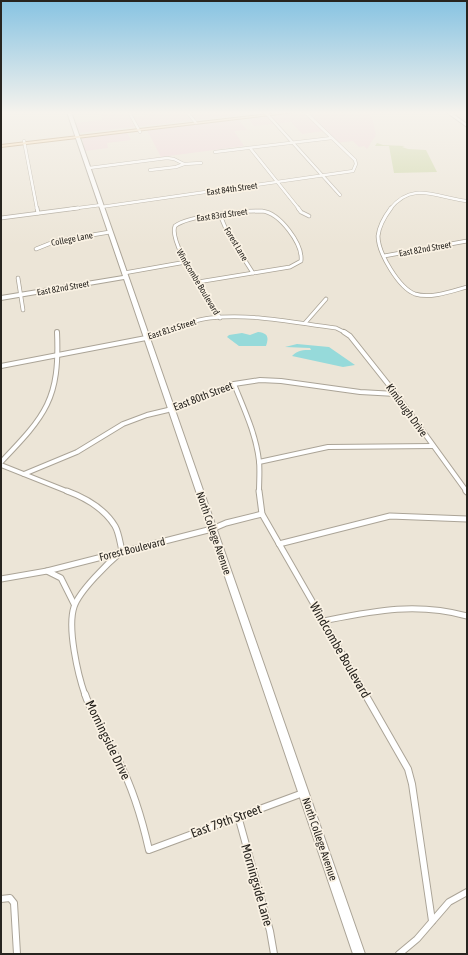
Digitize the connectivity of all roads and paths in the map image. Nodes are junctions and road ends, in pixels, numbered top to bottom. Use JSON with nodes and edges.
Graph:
{"nodes":[{"id":1,"x":27,"y":157,"type":"edge"},
{"id":2,"x":85,"y":157,"type":"edge"},
{"id":3,"x":257,"y":157,"type":"edge"},
{"id":4,"x":304,"y":157,"type":"edge"},
{"id":5,"x":351,"y":157,"type":"edge"},
{"id":6,"x":201,"y":163,"type":"dead end"},
{"id":7,"x":184,"y":164,"type":"junction"},
{"id":8,"x":89,"y":168,"type":"junction"},
{"id":9,"x":150,"y":170,"type":"dead end"},
{"id":10,"x":322,"y":176,"type":"junction"},
{"id":11,"x":278,"y":183,"type":"junction"},
{"id":12,"x":340,"y":195,"type":"dead end"},
{"id":13,"x":467,"y":201,"type":"edge"},
{"id":14,"x":101,"y":206,"type":"junction"},
{"id":15,"x":38,"y":213,"type":"junction"},
{"id":16,"x":220,"y":215,"type":"junction"},
{"id":17,"x":309,"y":216,"type":"dead end"},
{"id":18,"x":1,"y":218,"type":"edge"},
{"id":19,"x":178,"y":224,"type":"joint"},
{"id":20,"x":110,"y":232,"type":"junction"},
{"id":21,"x":467,"y":241,"type":"edge"},
{"id":22,"x":36,"y":249,"type":"dead end"},
{"id":23,"x":384,"y":256,"type":"junction"},
{"id":24,"x":186,"y":262,"type":"junction"},
{"id":25,"x":253,"y":273,"type":"junction"},
{"id":26,"x":125,"y":275,"type":"junction"},
{"id":27,"x":18,"y":278,"type":"dead end"},
{"id":28,"x":198,"y":282,"type":"junction"},
{"id":29,"x":467,"y":287,"type":"edge"},
{"id":30,"x":20,"y":295,"type":"junction"},
{"id":31,"x":1,"y":298,"type":"edge"},
{"id":32,"x":326,"y":299,"type":"dead end"},
{"id":33,"x":23,"y":310,"type":"dead end"},
{"id":34,"x":220,"y":318,"type":"junction"},
{"id":35,"x":305,"y":323,"type":"junction"},
{"id":36,"x":344,"y":331,"type":"joint"},
{"id":37,"x":57,"y":332,"type":"dead end"},
{"id":38,"x":146,"y":338,"type":"junction"},
{"id":39,"x":58,"y":354,"type":"junction"},
{"id":40,"x":1,"y":366,"type":"edge"},
{"id":41,"x":234,"y":384,"type":"junction"},
{"id":42,"x":396,"y":394,"type":"junction"},
{"id":43,"x":171,"y":408,"type":"junction"},
{"id":44,"x":433,"y":446,"type":"junction"},
{"id":45,"x":1,"y":462,"type":"edge"},
{"id":46,"x":259,"y":462,"type":"junction"},
{"id":47,"x":1,"y":465,"type":"edge"},
{"id":48,"x":24,"y":474,"type":"junction"},
{"id":49,"x":467,"y":492,"type":"edge"},
{"id":50,"x":262,"y":514,"type":"junction"},
{"id":51,"x":467,"y":519,"type":"edge"},
{"id":52,"x":212,"y":529,"type":"junction"},
{"id":53,"x":279,"y":544,"type":"junction"},
{"id":54,"x":122,"y":551,"type":"junction"},
{"id":55,"x":47,"y":571,"type":"junction"},
{"id":56,"x":1,"y":579,"type":"edge"},
{"id":57,"x":74,"y":604,"type":"junction"},
{"id":58,"x":467,"y":616,"type":"edge"},
{"id":59,"x":324,"y":621,"type":"junction"},
{"id":60,"x":304,"y":793,"type":"junction"},
{"id":61,"x":238,"y":816,"type":"junction"},
{"id":62,"x":149,"y":850,"type":"joint"},
{"id":63,"x":467,"y":892,"type":"edge"},
{"id":64,"x":1,"y":899,"type":"edge"},
{"id":65,"x":432,"y":921,"type":"junction"},
{"id":66,"x":17,"y":954,"type":"edge"},
{"id":67,"x":274,"y":954,"type":"edge"},
{"id":68,"x":359,"y":954,"type":"edge"},
{"id":69,"x":399,"y":954,"type":"edge"}],
"edges":[{"from":1,"to":15,"type":"street"},
{"from":2,"to":8,"type":"main road","name":"North College Avenue"},
{"from":3,"to":11,"type":"street"},
{"from":4,"to":10,"type":"street"},
{"from":5,"to":10,"type":"street","name":"East 84th Street"},
{"from":6,"to":7,"type":"street"},
{"from":7,"to":8,"type":"street"},
{"from":7,"to":9,"type":"street"},
{"from":8,"to":14,"type":"main road","name":"North College Avenue"},
{"from":10,"to":11,"type":"street","name":"East 84th Street"},
{"from":10,"to":12,"type":"street"},
{"from":11,"to":14,"type":"street","name":"East 84th Street"},
{"from":11,"to":17,"type":"street"},
{"from":13,"to":23,"type":"street"},
{"from":14,"to":15,"type":"street","name":"East 84th Street"},
{"from":14,"to":20,"type":"main road","name":"North College Avenue"},
{"from":15,"to":18,"type":"street","name":"East 84th Street"},
{"from":16,"to":19,"type":"street","name":"East 83rd Street"},
{"from":16,"to":25,"type":"street","name":"Forest Lane"},
{"from":16,"to":25,"type":"street","name":"East 83rd Street"},
{"from":19,"to":24,"type":"street","name":"Windcombe Boulevard"},
{"from":20,"to":22,"type":"street","name":"College Lane"},
{"from":20,"to":26,"type":"main road","name":"North College Avenue"},
{"from":21,"to":23,"type":"street","name":"East 82nd Street"},
{"from":23,"to":29,"type":"street"},
{"from":24,"to":26,"type":"street","name":"East 82nd Street"},
{"from":24,"to":28,"type":"street","name":"Windcombe Boulevard"},
{"from":25,"to":28,"type":"street"},
{"from":26,"to":30,"type":"main road","name":"East 82nd Street"},
{"from":26,"to":38,"type":"main road","name":"North College Avenue"},
{"from":27,"to":30,"type":"street"},
{"from":28,"to":34,"type":"street","name":"Windcombe Boulevard"},
{"from":30,"to":31,"type":"main road","name":"East 82nd Street"},
{"from":30,"to":33,"type":"street"},
{"from":32,"to":35,"type":"street"},
{"from":34,"to":35,"type":"street","name":"East 81st Street"},
{"from":34,"to":38,"type":"street","name":"East 81st Street"},
{"from":35,"to":36,"type":"street","name":"East 81st Street"},
{"from":36,"to":42,"type":"street","name":"Kimlough Drive"},
{"from":37,"to":39,"type":"street"},
{"from":38,"to":39,"type":"street","name":"East 81st Street"},
{"from":38,"to":43,"type":"main road","name":"North College Avenue"},
{"from":39,"to":40,"type":"street","name":"East 81st Street"},
{"from":39,"to":45,"type":"street"},
{"from":41,"to":42,"type":"street","name":"East 80th Street"},
{"from":41,"to":43,"type":"street","name":"East 80th Street"},
{"from":41,"to":46,"type":"street","name":"Windcombe Boulevard"},
{"from":42,"to":44,"type":"street","name":"Kimlough Drive"},
{"from":43,"to":48,"type":"street","name":"East 80th Street"},
{"from":43,"to":52,"type":"main road","name":"North College Avenue"},
{"from":44,"to":46,"type":"street"},
{"from":44,"to":49,"type":"street","name":"Kimlough Drive"},
{"from":46,"to":50,"type":"street","name":"Windcombe Boulevard"},
{"from":47,"to":48,"type":"street"},
{"from":48,"to":54,"type":"street"},
{"from":50,"to":52,"type":"street","name":"Forest Boulevard"},
{"from":50,"to":53,"type":"street","name":"Windcombe Boulevard"},
{"from":51,"to":53,"type":"street"},
{"from":52,"to":54,"type":"street","name":"Forest Boulevard"},
{"from":52,"to":60,"type":"main road","name":"North College Avenue"},
{"from":53,"to":59,"type":"street","name":"Windcombe Boulevard"},
{"from":54,"to":55,"type":"street","name":"Forest Boulevard"},
{"from":54,"to":57,"type":"street"},
{"from":55,"to":56,"type":"street","name":"Forest Boulevard"},
{"from":55,"to":57,"type":"street","name":"Morningside Drive"},
{"from":57,"to":62,"type":"street","name":"Morningside Drive"},
{"from":58,"to":59,"type":"street"},
{"from":59,"to":65,"type":"street","name":"Windcombe Boulevard"},
{"from":60,"to":61,"type":"street","name":"East 79th Street"},
{"from":60,"to":68,"type":"main road","name":"North College Avenue"},
{"from":61,"to":62,"type":"street","name":"East 79th Street"},
{"from":61,"to":67,"type":"street","name":"Morningside Lane"},
{"from":63,"to":65,"type":"street"},
{"from":64,"to":66,"type":"street"},
{"from":65,"to":69,"type":"street"}]}
